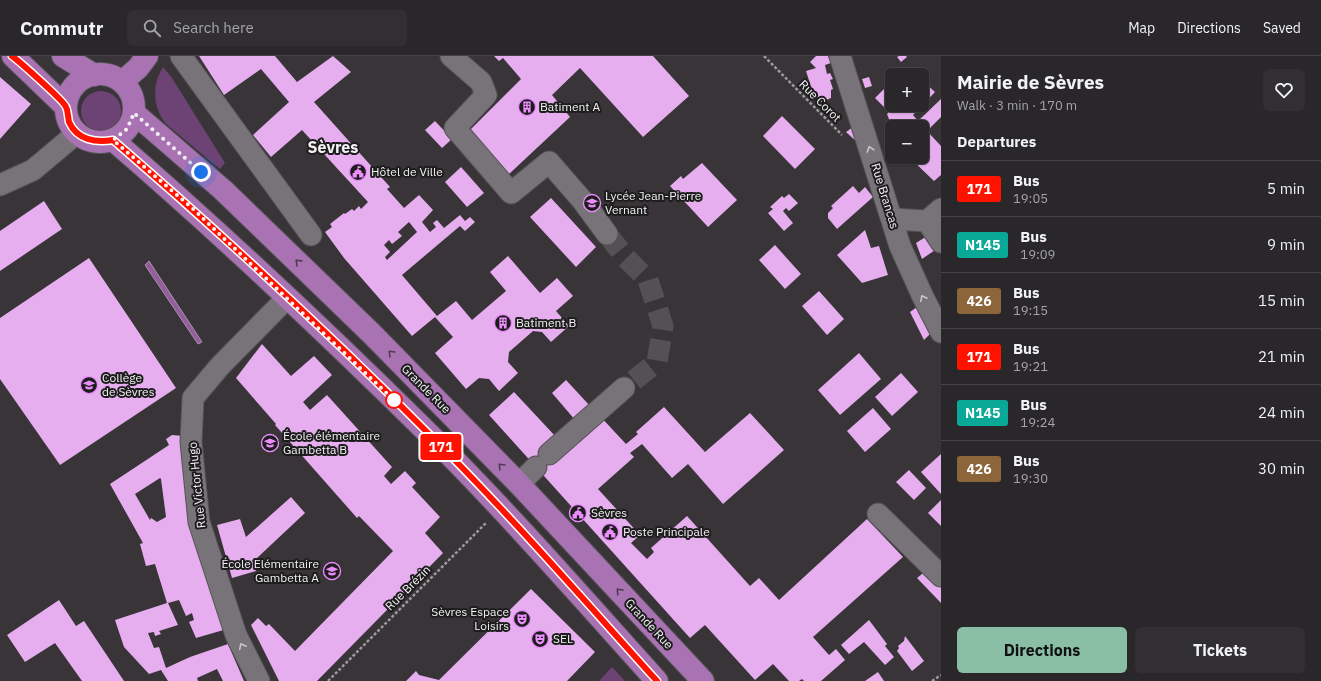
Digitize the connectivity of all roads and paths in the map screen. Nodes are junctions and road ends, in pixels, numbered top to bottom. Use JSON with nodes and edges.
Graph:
{"nodes":[{"id":1,"x":12,"y":56,"type":"edge"},
{"id":2,"x":63,"y":56,"type":"edge"},
{"id":3,"x":147,"y":56,"type":"edge"},
{"id":4,"x":181,"y":56,"type":"edge"},
{"id":5,"x":450,"y":56,"type":"edge"},
{"id":6,"x":764,"y":56,"type":"edge"},
{"id":7,"x":840,"y":56,"type":"edge"},
{"id":8,"x":94,"y":75,"type":"junction"},
{"id":9,"x":122,"y":82,"type":"junction"},
{"id":10,"x":66,"y":107,"type":"junction"},
{"id":11,"x":134,"y":113,"type":"junction"},
{"id":12,"x":77,"y":132,"type":"junction"},
{"id":13,"x":113,"y":140,"type":"junction"},
{"id":14,"x":870,"y":148,"type":"junction"},
{"id":15,"x":0,"y":185,"type":"edge"},
{"id":16,"x":934,"y":215,"type":"edge"},
{"id":17,"x":892,"y":219,"type":"junction"},
{"id":18,"x":607,"y":234,"type":"tunnel mouth"},
{"id":19,"x":311,"y":235,"type":"dead end"},
{"id":20,"x":941,"y":242,"type":"edge"},
{"id":21,"x":281,"y":304,"type":"junction"},
{"id":22,"x":941,"y":332,"type":"edge"},
{"id":23,"x":624,"y":388,"type":"tunnel mouth"},
{"id":24,"x":519,"y":484,"type":"junction"},
{"id":25,"x":500,"y":508,"type":"junction"},
{"id":26,"x":878,"y":514,"type":"dead end"},
{"id":27,"x":941,"y":576,"type":"edge"},
{"id":28,"x":941,"y":675,"type":"edge"},
{"id":29,"x":259,"y":681,"type":"edge"},
{"id":30,"x":328,"y":681,"type":"edge"},
{"id":31,"x":657,"y":681,"type":"edge"},
{"id":32,"x":703,"y":681,"type":"edge"},
{"id":33,"x":932,"y":681,"type":"edge"}],
"edges":[{"from":1,"to":10,"type":"main road"},
{"from":2,"to":8,"type":"main road"},
{"from":3,"to":9,"type":"main road"},
{"from":4,"to":19,"type":"street"},
{"from":5,"to":18,"type":"street"},
{"from":6,"to":14,"type":"path","name":"Rue Corot"},
{"from":7,"to":14,"type":"street","name":"Rue Brancas"},
{"from":8,"to":9,"type":"main road"},
{"from":8,"to":10,"type":"main road"},
{"from":9,"to":11,"type":"main road"},
{"from":10,"to":12,"type":"main road"},
{"from":11,"to":13,"type":"main road"},
{"from":24,"to":11,"type":"main road","name":"Grande Rue","one_way":true},
{"from":12,"to":13,"type":"main road"},
{"from":12,"to":15,"type":"street"},
{"from":13,"to":21,"type":"main road"},
{"from":17,"to":14,"type":"street","name":"Rue Brancas","one_way":true},
{"from":16,"to":17,"type":"street"},
{"from":16,"to":20,"type":"street"},
{"from":22,"to":17,"type":"street","name":"Rue Brancas","one_way":true},
{"from":21,"to":25,"type":"main road"},
{"from":29,"to":21,"type":"street","name":"Rue Victor Hugo","one_way":true},
{"from":23,"to":24,"type":"street"},
{"from":32,"to":24,"type":"main road","name":"Grande Rue","one_way":true},
{"from":25,"to":30,"type":"path","name":"Rue Brézin"},
{"from":25,"to":31,"type":"main road"},
{"from":26,"to":27,"type":"street"},
{"from":28,"to":33,"type":"path"}]}
